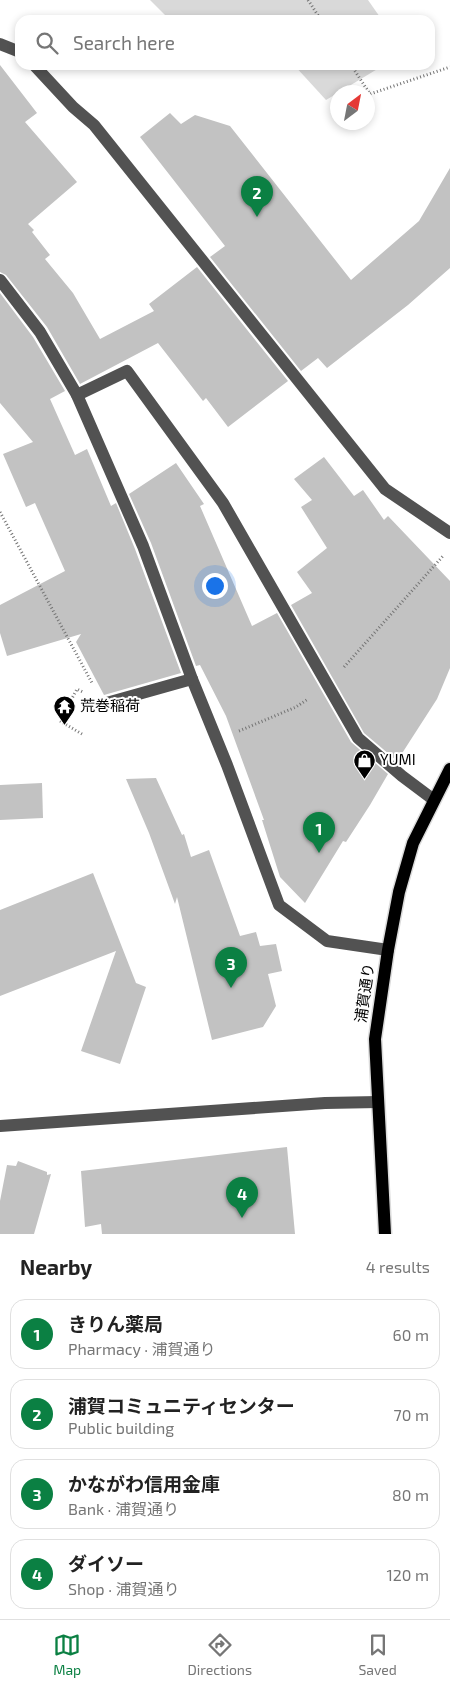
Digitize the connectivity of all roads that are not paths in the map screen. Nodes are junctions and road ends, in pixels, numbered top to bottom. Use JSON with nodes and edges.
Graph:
{"nodes":[{"id":1,"x":0,"y":44,"type":"edge"},
{"id":2,"x":15,"y":50,"type":"edge"},
{"id":3,"x":39,"y":70,"type":"edge"},
{"id":4,"x":0,"y":280,"type":"edge"},
{"id":5,"x":77,"y":395,"type":"junction"},
{"id":6,"x":450,"y":533,"type":"edge"},
{"id":7,"x":192,"y":680,"type":"junction"},
{"id":8,"x":103,"y":704,"type":"road end"},
{"id":9,"x":450,"y":768,"type":"edge"},
{"id":10,"x":434,"y":800,"type":"junction"},
{"id":11,"x":388,"y":950,"type":"junction"},
{"id":12,"x":378,"y":1102,"type":"junction"},
{"id":13,"x":0,"y":1126,"type":"edge"},
{"id":14,"x":385,"y":1234,"type":"edge"}],
"edges":[{"from":1,"to":2,"type":"street"},
{"from":3,"to":6,"type":"street"},
{"from":4,"to":5,"type":"street"},
{"from":5,"to":7,"type":"street"},
{"from":5,"to":10,"type":"street"},
{"from":7,"to":8,"type":"street"},
{"from":7,"to":11,"type":"street"},
{"from":9,"to":10,"type":"main road","name":"浦賀通り"},
{"from":10,"to":11,"type":"main road","name":"浦賀通り"},
{"from":11,"to":12,"type":"main road","name":"浦賀通り"},
{"from":12,"to":13,"type":"street"},
{"from":12,"to":14,"type":"main road","name":"浦賀通り"}]}
